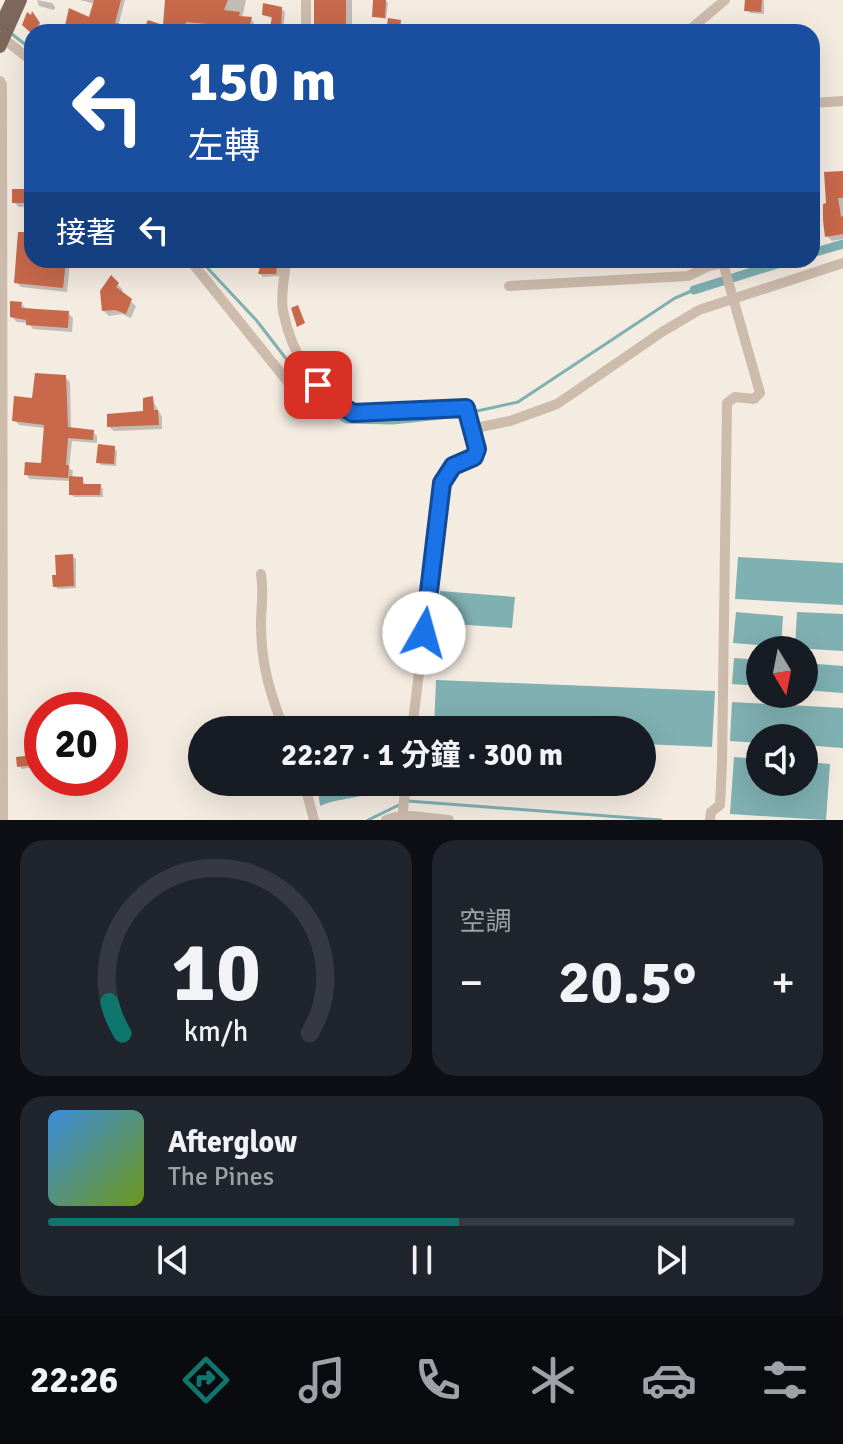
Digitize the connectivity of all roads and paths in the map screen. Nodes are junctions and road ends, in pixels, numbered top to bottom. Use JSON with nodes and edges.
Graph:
{"nodes":[{"id":1,"x":306,"y":0,"type":"edge"},
{"id":2,"x":725,"y":0,"type":"edge"},
{"id":3,"x":15,"y":3,"type":"edge"},
{"id":4,"x":306,"y":24,"type":"edge"},
{"id":5,"x":696,"y":24,"type":"edge"},
{"id":6,"x":2,"y":36,"type":"edge"},
{"id":7,"x":24,"y":54,"type":"edge"},
{"id":8,"x":0,"y":81,"type":"edge"},
{"id":9,"x":843,"y":101,"type":"edge"},
{"id":10,"x":820,"y":102,"type":"edge"},
{"id":11,"x":843,"y":263,"type":"edge"},
{"id":12,"x":196,"y":268,"type":"edge"},
{"id":13,"x":286,"y":268,"type":"edge"},
{"id":14,"x":705,"y":268,"type":"edge"},
{"id":15,"x":725,"y":268,"type":"edge"},
{"id":16,"x":509,"y":286,"type":"dead end"},
{"id":17,"x":734,"y":295,"type":"junction"},
{"id":18,"x":296,"y":392,"type":"dead end"},
{"id":19,"x":470,"y":426,"type":"junction"},
{"id":20,"x":261,"y":574,"type":"dead end"},
{"id":21,"x":279,"y":716,"type":"edge"},
{"id":22,"x":414,"y":716,"type":"edge"},
{"id":23,"x":308,"y":796,"type":"edge"},
{"id":24,"x":403,"y":810,"type":"edge"},
{"id":25,"x":710,"y":818,"type":"edge"},
{"id":26,"x":3,"y":820,"type":"edge"},
{"id":27,"x":314,"y":820,"type":"edge"},
{"id":28,"x":386,"y":820,"type":"edge"},
{"id":29,"x":449,"y":820,"type":"edge"}],
"edges":[{"from":1,"to":4,"type":"street"},
{"from":2,"to":5,"type":"street"},
{"from":3,"to":6,"type":"main road"},
{"from":6,"to":7,"type":"street"},
{"from":8,"to":26,"type":"street"},
{"from":9,"to":10,"type":"street"},
{"from":11,"to":17,"type":"street"},
{"from":12,"to":18,"type":"street"},
{"from":13,"to":19,"type":"street"},
{"from":14,"to":16,"type":"street"},
{"from":15,"to":17,"type":"street"},
{"from":17,"to":19,"type":"street"},
{"from":17,"to":25,"type":"street"},
{"from":19,"to":22,"type":"street"},
{"from":20,"to":21,"type":"street"},
{"from":23,"to":27,"type":"street"},
{"from":24,"to":28,"type":"street"},
{"from":24,"to":29,"type":"street"}]}
